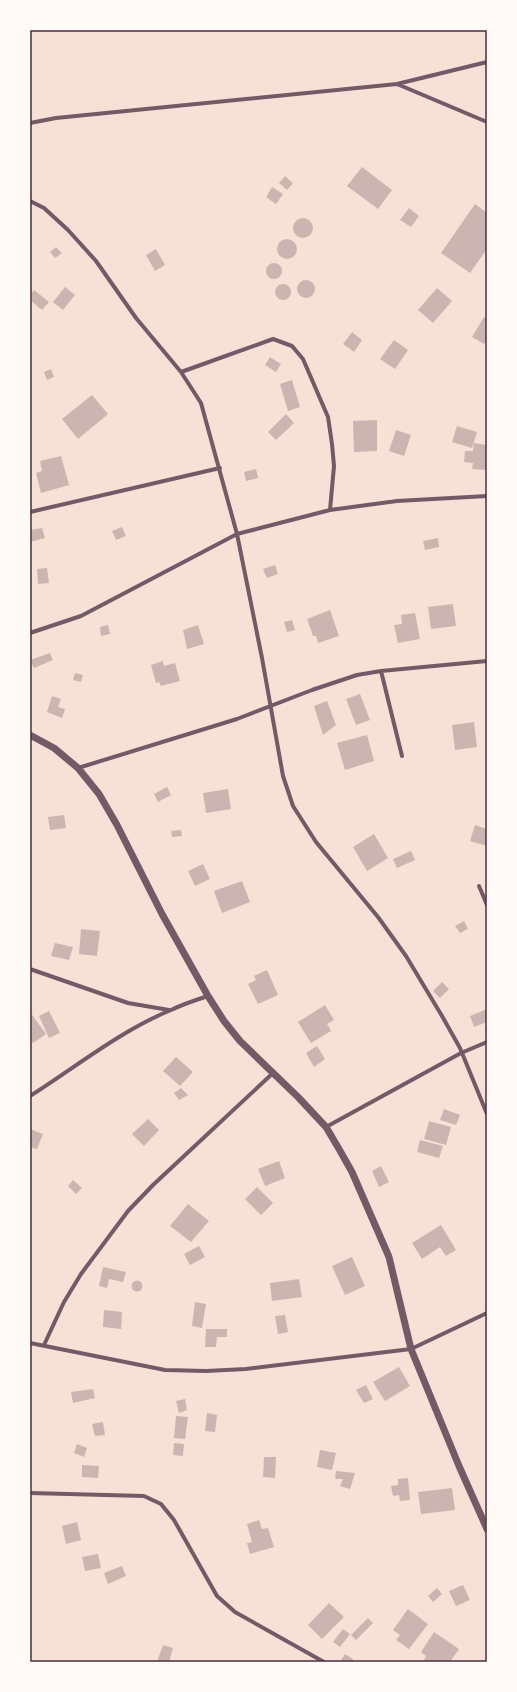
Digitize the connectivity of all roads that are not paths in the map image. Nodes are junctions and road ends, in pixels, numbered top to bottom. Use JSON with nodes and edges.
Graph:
{"nodes":[{"id":1,"x":487,"y":62,"type":"edge"},
{"id":2,"x":397,"y":84,"type":"junction"},
{"id":3,"x":487,"y":122,"type":"edge"},
{"id":4,"x":30,"y":123,"type":"edge"},
{"id":5,"x":30,"y":201,"type":"edge"},
{"id":6,"x":182,"y":372,"type":"junction"},
{"id":7,"x":220,"y":468,"type":"junction"},
{"id":8,"x":487,"y":496,"type":"edge"},
{"id":9,"x":330,"y":510,"type":"junction"},
{"id":10,"x":30,"y":512,"type":"edge"},
{"id":11,"x":237,"y":534,"type":"junction"},
{"id":12,"x":30,"y":633,"type":"edge"},
{"id":13,"x":487,"y":662,"type":"edge"},
{"id":14,"x":381,"y":670,"type":"junction"},
{"id":15,"x":270,"y":707,"type":"junction"},
{"id":16,"x":30,"y":735,"type":"edge"},
{"id":17,"x":402,"y":756,"type":"dead end"},
{"id":18,"x":78,"y":768,"type":"junction"},
{"id":19,"x":479,"y":886,"type":"dead end"},
{"id":20,"x":487,"y":905,"type":"edge"},
{"id":21,"x":30,"y":969,"type":"edge"},
{"id":22,"x":208,"y":996,"type":"junction"},
{"id":23,"x":170,"y":1010,"type":"junction"},
{"id":24,"x":487,"y":1042,"type":"edge"},
{"id":25,"x":461,"y":1052,"type":"junction"},
{"id":26,"x":273,"y":1073,"type":"junction"},
{"id":27,"x":30,"y":1096,"type":"edge"},
{"id":28,"x":487,"y":1114,"type":"edge"},
{"id":29,"x":326,"y":1127,"type":"junction"},
{"id":30,"x":487,"y":1313,"type":"edge"},
{"id":31,"x":30,"y":1343,"type":"edge"},
{"id":32,"x":44,"y":1345,"type":"junction"},
{"id":33,"x":411,"y":1349,"type":"junction"},
{"id":34,"x":30,"y":1493,"type":"edge"},
{"id":35,"x":487,"y":1529,"type":"edge"},
{"id":36,"x":324,"y":1662,"type":"edge"}],
"edges":[{"from":1,"to":2,"type":"street"},
{"from":2,"to":3,"type":"street"},
{"from":2,"to":4,"type":"street"},
{"from":5,"to":6,"type":"street"},
{"from":6,"to":7,"type":"street"},
{"from":6,"to":9,"type":"street"},
{"from":7,"to":10,"type":"street"},
{"from":7,"to":11,"type":"street"},
{"from":8,"to":9,"type":"street"},
{"from":9,"to":11,"type":"street"},
{"from":11,"to":12,"type":"street"},
{"from":11,"to":15,"type":"street"},
{"from":13,"to":14,"type":"street"},
{"from":14,"to":15,"type":"street"},
{"from":14,"to":17,"type":"street"},
{"from":15,"to":18,"type":"street"},
{"from":15,"to":25,"type":"street"},
{"from":16,"to":18,"type":"street"},
{"from":18,"to":22,"type":"street"},
{"from":19,"to":20,"type":"street"},
{"from":21,"to":23,"type":"street"},
{"from":22,"to":23,"type":"street"},
{"from":22,"to":26,"type":"street"},
{"from":23,"to":27,"type":"street"},
{"from":24,"to":25,"type":"street"},
{"from":25,"to":28,"type":"street"},
{"from":25,"to":29,"type":"street"},
{"from":26,"to":29,"type":"street"},
{"from":26,"to":32,"type":"street"},
{"from":29,"to":33,"type":"street"},
{"from":30,"to":33,"type":"street"},
{"from":31,"to":32,"type":"street"},
{"from":32,"to":33,"type":"street"},
{"from":33,"to":35,"type":"street"},
{"from":34,"to":36,"type":"street"}]}
